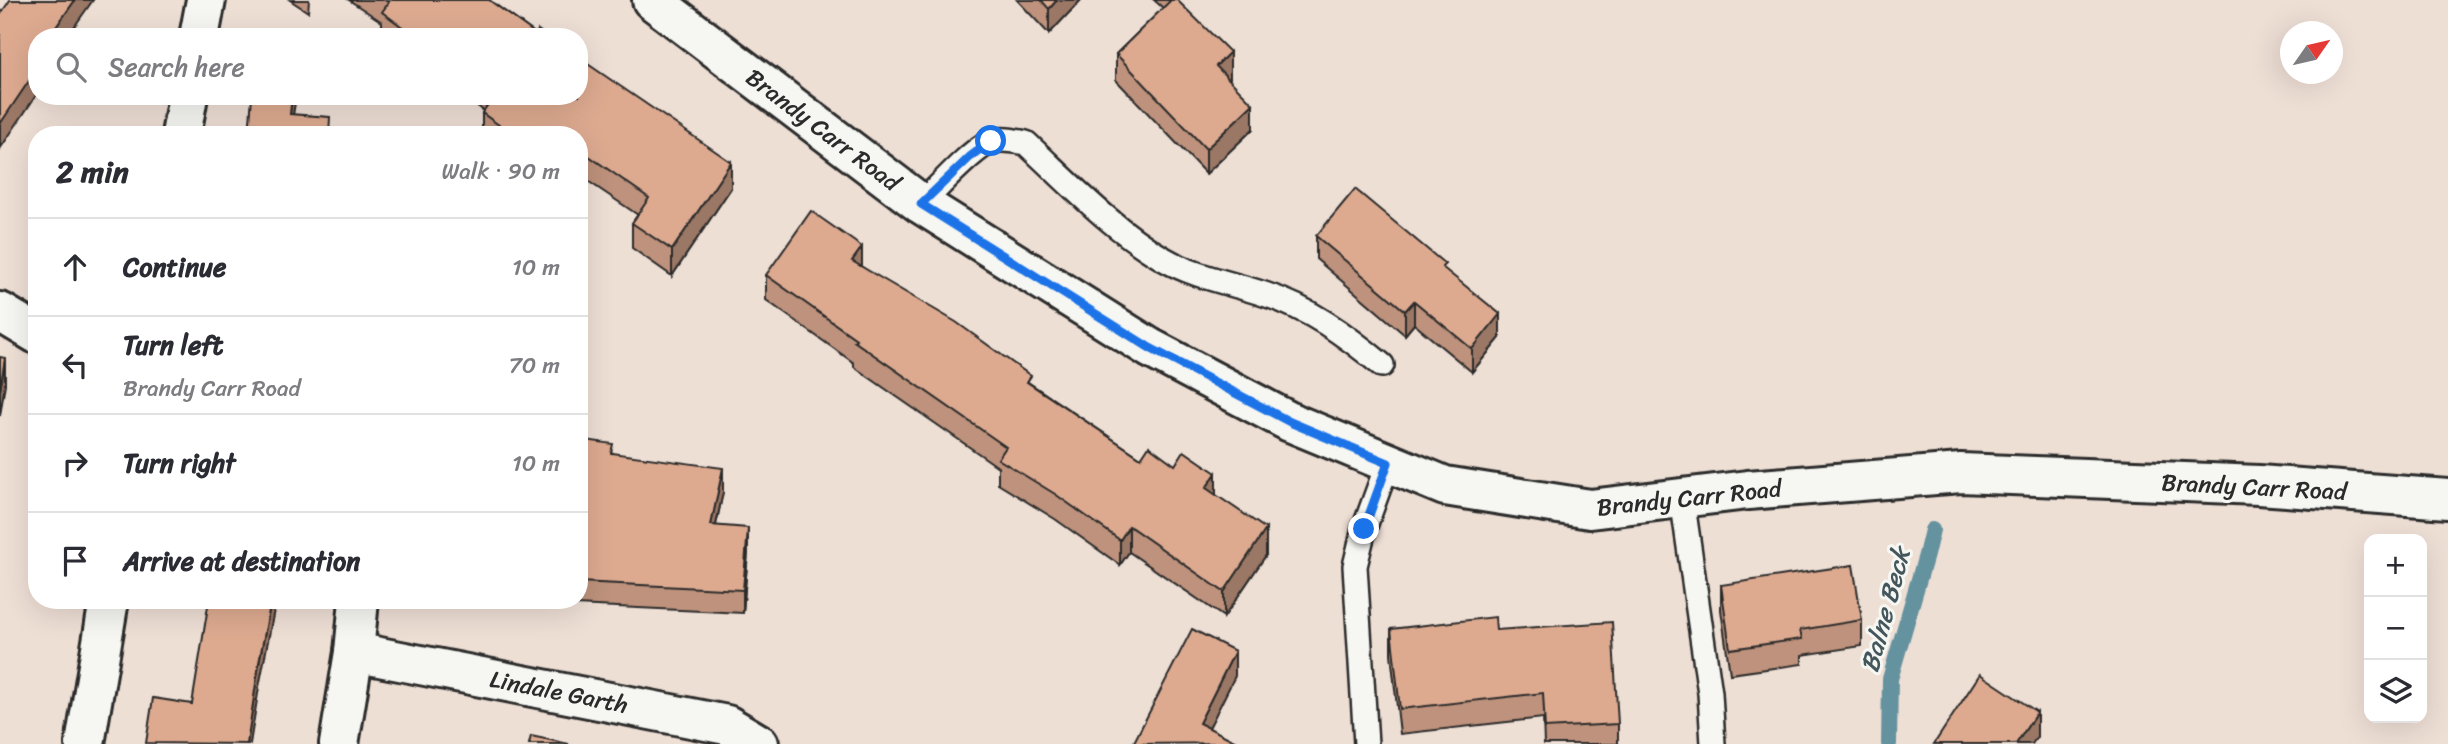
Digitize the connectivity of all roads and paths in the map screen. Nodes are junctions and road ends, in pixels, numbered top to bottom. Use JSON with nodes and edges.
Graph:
{"nodes":[{"id":1,"x":206,"y":0,"type":"edge"},
{"id":2,"x":652,"y":0,"type":"edge"},
{"id":3,"x":201,"y":28,"type":"edge"},
{"id":4,"x":186,"y":105,"type":"edge"},
{"id":5,"x":183,"y":126,"type":"edge"},
{"id":6,"x":921,"y":204,"type":"junction"},
{"id":7,"x":0,"y":312,"type":"edge"},
{"id":8,"x":28,"y":329,"type":"edge"},
{"id":9,"x":1382,"y":365,"type":"dead end"},
{"id":10,"x":1388,"y":463,"type":"junction"},
{"id":11,"x":1682,"y":498,"type":"junction"},
{"id":12,"x":2448,"y":499,"type":"edge"},
{"id":13,"x":108,"y":609,"type":"edge"},
{"id":14,"x":358,"y":609,"type":"edge"},
{"id":15,"x":354,"y":652,"type":"junction"},
{"id":16,"x":85,"y":744,"type":"edge"},
{"id":17,"x":339,"y":744,"type":"edge"},
{"id":18,"x":759,"y":744,"type":"edge"},
{"id":19,"x":1366,"y":744,"type":"edge"},
{"id":20,"x":1713,"y":744,"type":"edge"}],
"edges":[{"from":1,"to":3,"type":"street"},
{"from":2,"to":6,"type":"street","name":"Brandy Carr Road"},
{"from":4,"to":5,"type":"street"},
{"from":6,"to":9,"type":"lane"},
{"from":6,"to":10,"type":"street","name":"Brandy Carr Road"},
{"from":7,"to":8,"type":"street"},
{"from":10,"to":11,"type":"street","name":"Brandy Carr Road"},
{"from":10,"to":19,"type":"lane"},
{"from":11,"to":12,"type":"street","name":"Brandy Carr Road"},
{"from":11,"to":20,"type":"lane"},
{"from":13,"to":16,"type":"street"},
{"from":14,"to":15,"type":"street"},
{"from":15,"to":17,"type":"street"},
{"from":15,"to":18,"type":"street","name":"Lindale Garth"}]}
